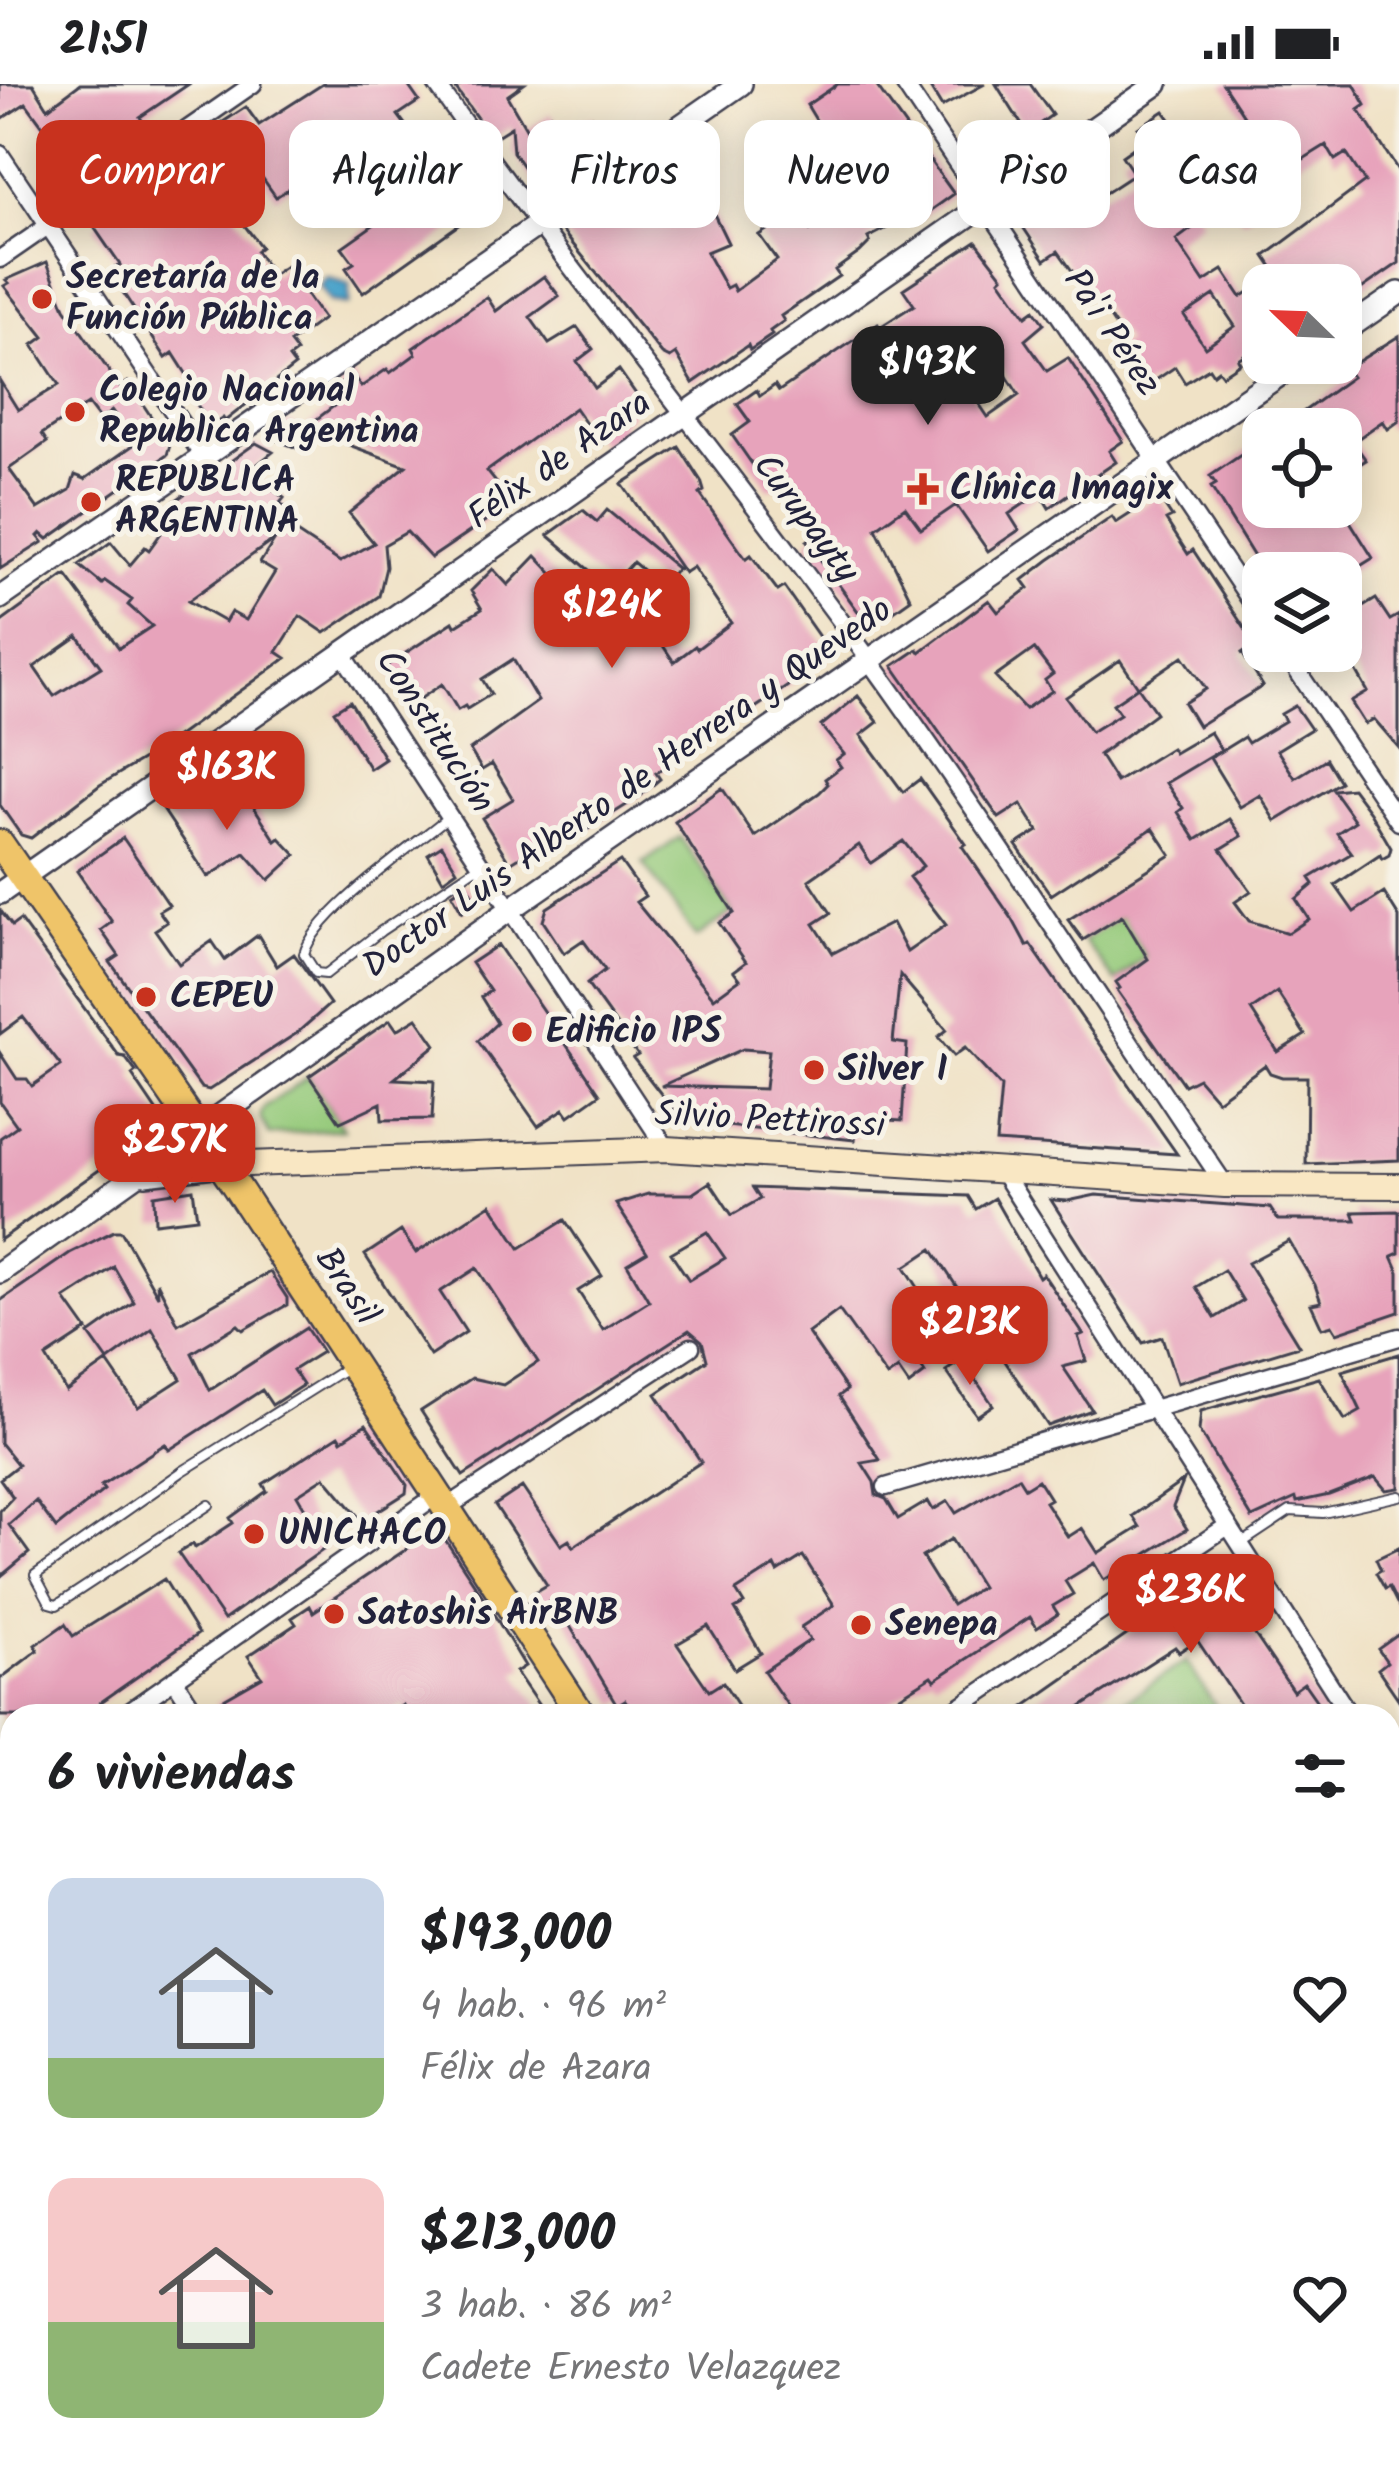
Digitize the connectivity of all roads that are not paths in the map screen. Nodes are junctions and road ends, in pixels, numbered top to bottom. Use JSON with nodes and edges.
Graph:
{"nodes":[{"id":1,"x":253,"y":84,"type":"edge"},
{"id":2,"x":436,"y":84,"type":"edge"},
{"id":3,"x":741,"y":84,"type":"edge"},
{"id":4,"x":904,"y":84,"type":"edge"},
{"id":5,"x":1157,"y":84,"type":"edge"},
{"id":6,"x":201,"y":120,"type":"edge"},
{"id":7,"x":689,"y":120,"type":"edge"},
{"id":8,"x":1106,"y":120,"type":"edge"},
{"id":9,"x":0,"y":154,"type":"edge"},
{"id":10,"x":957,"y":163,"type":"edge"},
{"id":11,"x":36,"y":208,"type":"edge"},
{"id":12,"x":527,"y":212,"type":"edge"},
{"id":13,"x":957,"y":225,"type":"edge"},
{"id":14,"x":45,"y":228,"type":"edge"},
{"id":15,"x":49,"y":228,"type":"edge"},
{"id":16,"x":532,"y":228,"type":"edge"},
{"id":17,"x":538,"y":228,"type":"edge"},
{"id":18,"x":1000,"y":228,"type":"edge"},
{"id":19,"x":0,"y":259,"type":"edge"},
{"id":20,"x":1399,"y":293,"type":"edge"},
{"id":21,"x":1362,"y":319,"type":"edge"},
{"id":22,"x":1266,"y":384,"type":"edge"},
{"id":23,"x":686,"y":414,"type":"junction"},
{"id":24,"x":203,"y":456,"type":"junction"},
{"id":25,"x":1156,"y":459,"type":"junction"},
{"id":26,"x":1242,"y":588,"type":"edge"},
{"id":27,"x":0,"y":598,"type":"edge"},
{"id":28,"x":342,"y":653,"type":"junction"},
{"id":29,"x":869,"y":661,"type":"junction"},
{"id":30,"x":1298,"y":672,"type":"edge"},
{"id":31,"x":450,"y":816,"type":"junction"},
{"id":32,"x":1399,"y":822,"type":"edge"},
{"id":33,"x":0,"y":844,"type":"edge"},
{"id":34,"x":481,"y":864,"type":"junction"},
{"id":35,"x":12,"y":884,"type":"edge"},
{"id":36,"x":511,"y":909,"type":"junction"},
{"id":37,"x":200,"y":1132,"type":"junction"},
{"id":38,"x":667,"y":1149,"type":"junction"},
{"id":39,"x":223,"y":1165,"type":"junction"},
{"id":40,"x":1001,"y":1170,"type":"junction"},
{"id":41,"x":138,"y":1175,"type":"junction"},
{"id":42,"x":1225,"y":1185,"type":"junction"},
{"id":43,"x":1399,"y":1186,"type":"edge"},
{"id":44,"x":0,"y":1272,"type":"edge"},
{"id":45,"x":1399,"y":1337,"type":"edge"},
{"id":46,"x":691,"y":1347,"type":"dead end"},
{"id":47,"x":354,"y":1363,"type":"junction"},
{"id":48,"x":1154,"y":1409,"type":"junction"},
{"id":49,"x":886,"y":1487,"type":"dead end"},
{"id":50,"x":1399,"y":1496,"type":"edge"},
{"id":51,"x":444,"y":1500,"type":"junction"},
{"id":52,"x":209,"y":1505,"type":"dead end"},
{"id":53,"x":1226,"y":1526,"type":"junction"},
{"id":54,"x":1238,"y":1546,"type":"junction"},
{"id":55,"x":174,"y":1679,"type":"junction"},
{"id":56,"x":139,"y":1704,"type":"edge"},
{"id":57,"x":190,"y":1704,"type":"edge"},
{"id":58,"x":574,"y":1704,"type":"edge"},
{"id":59,"x":971,"y":1704,"type":"edge"},
{"id":60,"x":1342,"y":1704,"type":"edge"}],
"edges":[{"from":1,"to":6,"type":"street"},
{"from":2,"to":12,"type":"street","name":"Curupayty"},
{"from":3,"to":7,"type":"street"},
{"from":4,"to":10,"type":"street","name":"Pa'i Pérez"},
{"from":5,"to":8,"type":"street","name":"Félix de Azara"},
{"from":9,"to":11,"type":"street"},
{"from":13,"to":23,"type":"street","name":"Félix de Azara"},
{"from":14,"to":19,"type":"street"},
{"from":15,"to":24,"type":"street"},
{"from":16,"to":24,"type":"street"},
{"from":17,"to":23,"type":"street","name":"Curupayty"},
{"from":18,"to":25,"type":"street","name":"Pa'i Pérez"},
{"from":20,"to":21,"type":"street"},
{"from":22,"to":25,"type":"street","name":"Doctor Luis Alberto de Herrera y Quevedo"},
{"from":23,"to":28,"type":"street","name":"Félix de Azara"},
{"from":23,"to":29,"type":"street","name":"Curupayty"},
{"from":24,"to":27,"type":"street"},
{"from":25,"to":26,"type":"street","name":"Pa'i Pérez"},
{"from":25,"to":29,"type":"street","name":"Doctor Luis Alberto de Herrera y Quevedo"},
{"from":28,"to":31,"type":"street","name":"Constitución"},
{"from":28,"to":35,"type":"street","name":"Félix de Azara"},
{"from":29,"to":36,"type":"street","name":"Doctor Luis Alberto de Herrera y Quevedo"},
{"from":29,"to":42,"type":"street","name":"Curupayty"},
{"from":30,"to":32,"type":"street"},
{"from":31,"to":34,"type":"street","name":"Constitución"},
{"from":31,"to":34,"type":"lane"},
{"from":33,"to":35,"type":"main road","name":"Brasil"},
{"from":34,"to":36,"type":"street","name":"Constitución"},
{"from":35,"to":37,"type":"main road","name":"Brasil"},
{"from":36,"to":37,"type":"street","name":"Doctor Luis Alberto de Herrera y Quevedo"},
{"from":36,"to":38,"type":"street","name":"Constitución"},
{"from":37,"to":39,"type":"main road","name":"Brasil"},
{"from":37,"to":41,"type":"street","name":"Doctor Luis Alberto de Herrera y Quevedo"},
{"from":38,"to":39,"type":"main road","name":"Silvio Pettirossi"},
{"from":38,"to":40,"type":"main road","name":"Silvio Pettirossi"},
{"from":39,"to":41,"type":"street","name":"Silvio Pettirossi"},
{"from":39,"to":47,"type":"main road","name":"Brasil"},
{"from":40,"to":42,"type":"main road","name":"Silvio Pettirossi"},
{"from":40,"to":48,"type":"street"},
{"from":41,"to":44,"type":"street","name":"Doctor Luis Alberto de Herrera y Quevedo"},
{"from":42,"to":43,"type":"main road","name":"Silvio Pettirossi"},
{"from":45,"to":48,"type":"street"},
{"from":46,"to":51,"type":"street"},
{"from":47,"to":51,"type":"main road","name":"Brasil"},
{"from":47,"to":52,"type":"lane"},
{"from":48,"to":49,"type":"street"},
{"from":48,"to":53,"type":"street"},
{"from":50,"to":54,"type":"lane"},
{"from":51,"to":55,"type":"street"},
{"from":51,"to":58,"type":"main road","name":"Brasil"},
{"from":53,"to":54,"type":"street"},
{"from":53,"to":59,"type":"street"},
{"from":54,"to":60,"type":"street"},
{"from":55,"to":56,"type":"street"},
{"from":55,"to":57,"type":"street"}]}
